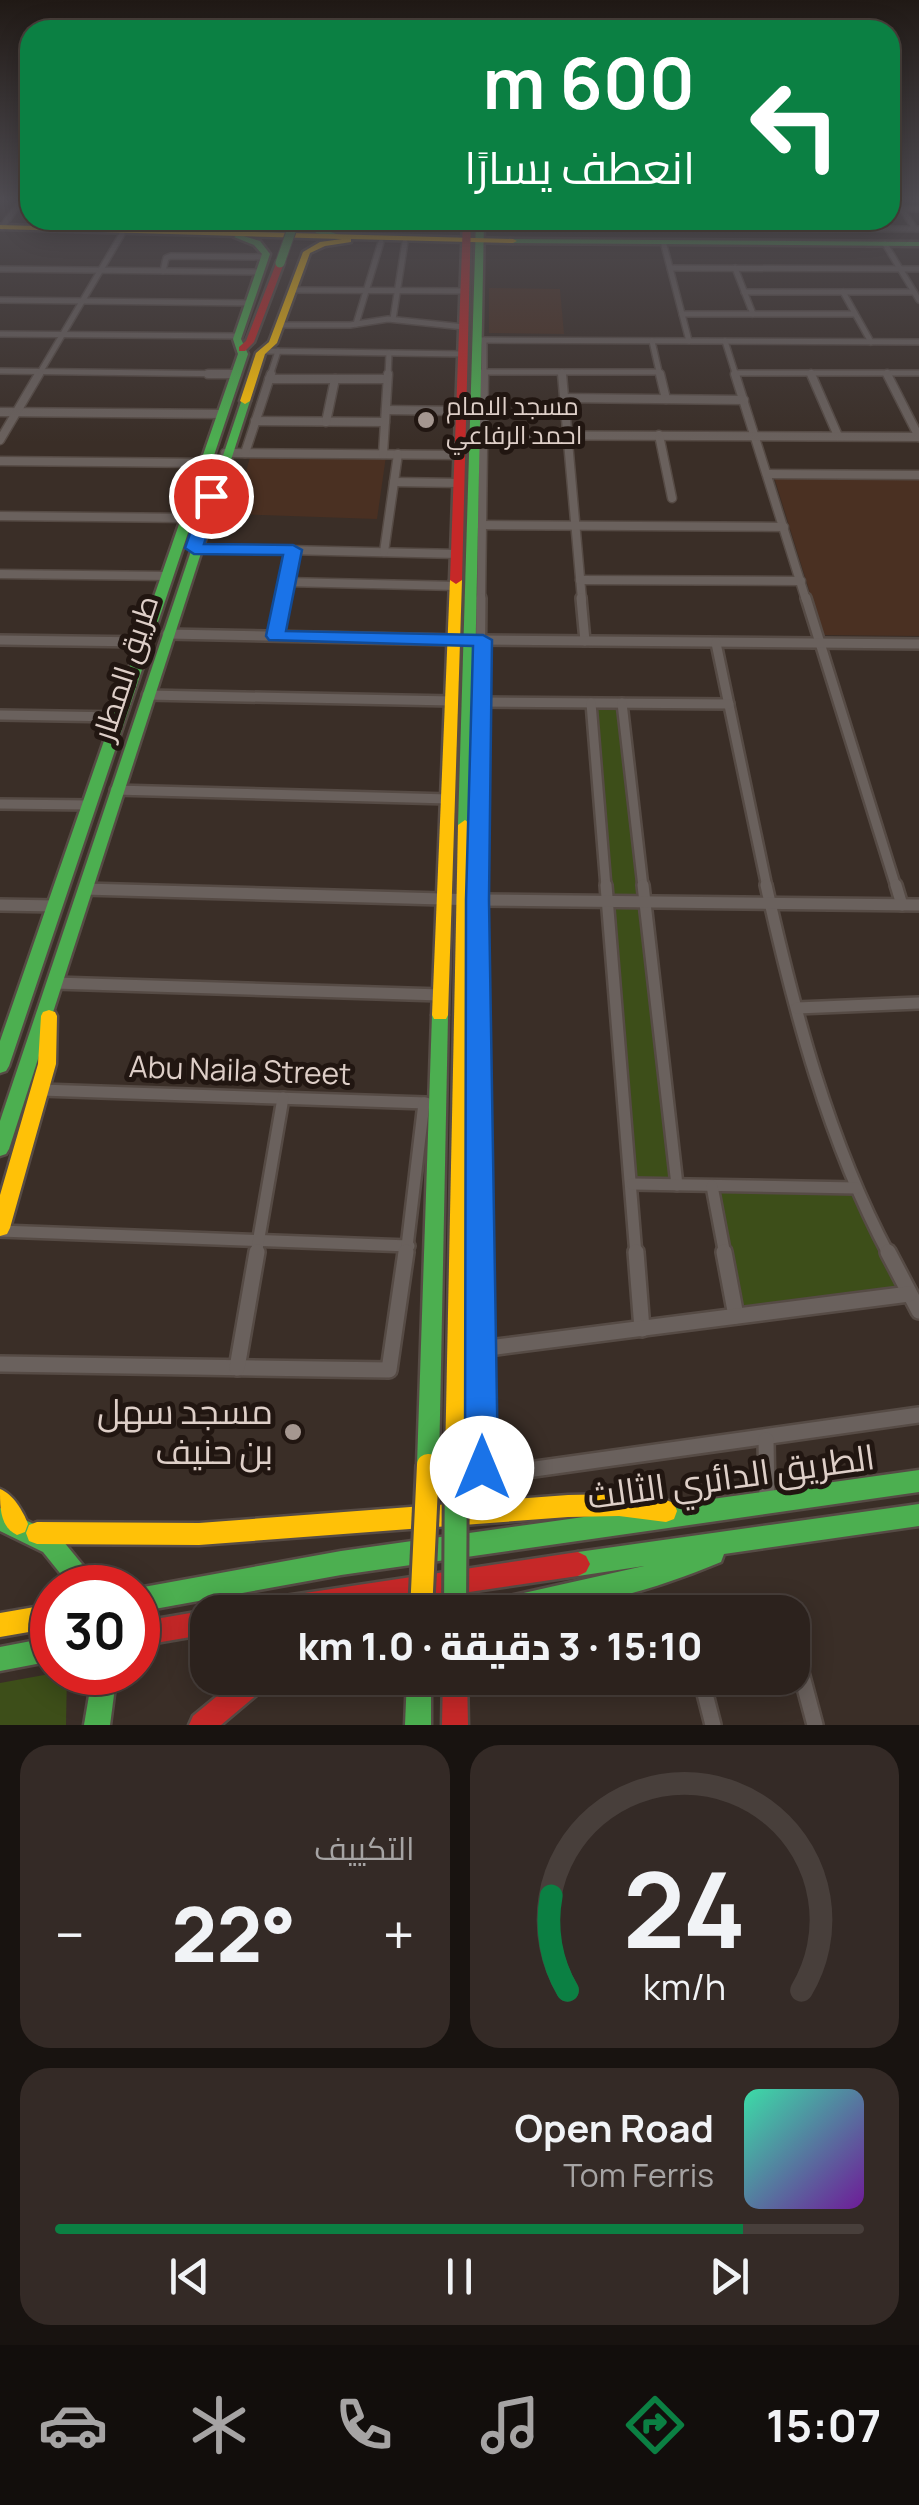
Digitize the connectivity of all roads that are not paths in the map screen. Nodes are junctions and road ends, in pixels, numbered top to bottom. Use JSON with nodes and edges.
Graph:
{"nodes":[{"id":1,"x":95,"y":280,"type":"edge"},
{"id":2,"x":257,"y":280,"type":"edge"},
{"id":3,"x":273,"y":280,"type":"edge"},
{"id":4,"x":285,"y":280,"type":"edge"},
{"id":5,"x":296,"y":280,"type":"edge"},
{"id":6,"x":369,"y":280,"type":"edge"},
{"id":7,"x":399,"y":280,"type":"edge"},
{"id":8,"x":469,"y":280,"type":"edge"},
{"id":9,"x":474,"y":280,"type":"edge"},
{"id":10,"x":673,"y":280,"type":"edge"},
{"id":11,"x":740,"y":280,"type":"edge"},
{"id":12,"x":907,"y":280,"type":"edge"},
{"id":13,"x":292,"y":290,"type":"junction"},
{"id":14,"x":366,"y":290,"type":"junction"},
{"id":15,"x":398,"y":291,"type":"junction"},
{"id":16,"x":466,"y":291,"type":"junction"},
{"id":17,"x":744,"y":292,"type":"junction"},
{"id":18,"x":808,"y":292,"type":"junction"},
{"id":19,"x":842,"y":292,"type":"junction"},
{"id":20,"x":914,"y":292,"type":"junction"},
{"id":21,"x":0,"y":300,"type":"edge"},
{"id":22,"x":919,"y":300,"type":"edge"},
{"id":23,"x":83,"y":301,"type":"junction"},
{"id":24,"x":250,"y":302,"type":"junction"},
{"id":25,"x":682,"y":314,"type":"junction"},
{"id":26,"x":752,"y":314,"type":"junction"},
{"id":27,"x":819,"y":314,"type":"junction"},
{"id":28,"x":856,"y":314,"type":"junction"},
{"id":29,"x":394,"y":319,"type":"junction"},
{"id":30,"x":356,"y":324,"type":"junction"},
{"id":31,"x":280,"y":325,"type":"junction"},
{"id":32,"x":0,"y":334,"type":"edge"},
{"id":33,"x":62,"y":335,"type":"junction"},
{"id":34,"x":470,"y":340,"type":"junction"},
{"id":35,"x":652,"y":341,"type":"junction"},
{"id":36,"x":689,"y":341,"type":"junction"},
{"id":37,"x":725,"y":341,"type":"junction"},
{"id":38,"x":240,"y":342,"type":"junction"},
{"id":39,"x":871,"y":342,"type":"junction"},
{"id":40,"x":919,"y":342,"type":"edge"},
{"id":41,"x":268,"y":350,"type":"junction"},
{"id":42,"x":389,"y":353,"type":"junction"},
{"id":43,"x":0,"y":372,"type":"edge"},
{"id":44,"x":40,"y":372,"type":"junction"},
{"id":45,"x":480,"y":372,"type":"junction"},
{"id":46,"x":562,"y":372,"type":"junction"},
{"id":47,"x":660,"y":372,"type":"junction"},
{"id":48,"x":735,"y":372,"type":"junction"},
{"id":49,"x":919,"y":373,"type":"edge"},
{"id":50,"x":236,"y":374,"type":"junction"},
{"id":51,"x":812,"y":375,"type":"junction"},
{"id":52,"x":887,"y":375,"type":"junction"},
{"id":53,"x":269,"y":379,"type":"junction"},
{"id":54,"x":334,"y":379,"type":"junction"},
{"id":55,"x":387,"y":379,"type":"junction"},
{"id":56,"x":564,"y":398,"type":"junction"},
{"id":57,"x":666,"y":399,"type":"junction"},
{"id":58,"x":744,"y":400,"type":"junction"},
{"id":59,"x":386,"y":410,"type":"junction"},
{"id":60,"x":462,"y":411,"type":"junction"},
{"id":61,"x":0,"y":412,"type":"edge"},
{"id":62,"x":16,"y":412,"type":"junction"},
{"id":63,"x":223,"y":414,"type":"junction"},
{"id":64,"x":255,"y":421,"type":"junction"},
{"id":65,"x":326,"y":422,"type":"junction"},
{"id":66,"x":385,"y":422,"type":"junction"},
{"id":67,"x":479,"y":434,"type":"junction"},
{"id":68,"x":568,"y":435,"type":"junction"},
{"id":69,"x":660,"y":435,"type":"junction"},
{"id":70,"x":755,"y":436,"type":"junction"},
{"id":71,"x":838,"y":436,"type":"junction"},
{"id":72,"x":919,"y":437,"type":"edge"},
{"id":73,"x":0,"y":440,"type":"edge"},
{"id":74,"x":226,"y":453,"type":"junction"},
{"id":75,"x":245,"y":453,"type":"junction"},
{"id":76,"x":383,"y":454,"type":"junction"},
{"id":77,"x":398,"y":454,"type":"junction"},
{"id":78,"x":461,"y":455,"type":"junction"},
{"id":79,"x":0,"y":461,"type":"edge"},
{"id":80,"x":206,"y":464,"type":"junction"},
{"id":81,"x":767,"y":474,"type":"junction"},
{"id":82,"x":919,"y":475,"type":"edge"},
{"id":83,"x":394,"y":482,"type":"junction"},
{"id":84,"x":460,"y":483,"type":"junction"},
{"id":85,"x":672,"y":498,"type":"dead end"},
{"id":86,"x":0,"y":516,"type":"edge"},
{"id":87,"x":188,"y":518,"type":"junction"},
{"id":88,"x":478,"y":525,"type":"junction"},
{"id":89,"x":576,"y":526,"type":"junction"},
{"id":90,"x":784,"y":527,"type":"junction"},
{"id":91,"x":194,"y":548,"type":"junction"},
{"id":92,"x":293,"y":550,"type":"junction"},
{"id":93,"x":384,"y":552,"type":"junction"},
{"id":94,"x":458,"y":554,"type":"junction"},
{"id":95,"x":0,"y":574,"type":"edge"},
{"id":96,"x":168,"y":576,"type":"junction"},
{"id":97,"x":580,"y":580,"type":"junction"},
{"id":98,"x":801,"y":581,"type":"junction"},
{"id":99,"x":286,"y":582,"type":"junction"},
{"id":100,"x":457,"y":586,"type":"junction"},
{"id":101,"x":167,"y":634,"type":"junction"},
{"id":102,"x":276,"y":636,"type":"junction"},
{"id":103,"x":0,"y":640,"type":"edge"},
{"id":104,"x":468,"y":640,"type":"junction"},
{"id":105,"x":146,"y":642,"type":"junction"},
{"id":106,"x":586,"y":642,"type":"junction"},
{"id":107,"x":716,"y":643,"type":"junction"},
{"id":108,"x":820,"y":644,"type":"junction"},
{"id":109,"x":919,"y":644,"type":"edge"},
{"id":110,"x":147,"y":695,"type":"junction"},
{"id":111,"x":467,"y":702,"type":"junction"},
{"id":112,"x":591,"y":703,"type":"junction"},
{"id":113,"x":622,"y":704,"type":"junction"},
{"id":114,"x":729,"y":704,"type":"junction"},
{"id":115,"x":0,"y":715,"type":"edge"},
{"id":116,"x":120,"y":717,"type":"junction"},
{"id":117,"x":115,"y":790,"type":"junction"},
{"id":118,"x":449,"y":799,"type":"junction"},
{"id":119,"x":0,"y":804,"type":"edge"},
{"id":120,"x":90,"y":805,"type":"junction"},
{"id":121,"x":84,"y":889,"type":"junction"},
{"id":122,"x":445,"y":899,"type":"junction"},
{"id":123,"x":470,"y":900,"type":"junction"},
{"id":124,"x":606,"y":902,"type":"junction"},
{"id":125,"x":645,"y":902,"type":"junction"},
{"id":126,"x":772,"y":904,"type":"junction"},
{"id":127,"x":0,"y":905,"type":"edge"},
{"id":128,"x":902,"y":905,"type":"junction"},
{"id":129,"x":919,"y":905,"type":"edge"},
{"id":130,"x":56,"y":906,"type":"junction"},
{"id":131,"x":54,"y":982,"type":"junction"},
{"id":132,"x":442,"y":995,"type":"junction"},
{"id":133,"x":49,"y":1000,"type":"junction"},
{"id":134,"x":919,"y":1003,"type":"edge"},
{"id":135,"x":798,"y":1008,"type":"junction"},
{"id":136,"x":14,"y":1020,"type":"junction"},
{"id":137,"x":0,"y":1040,"type":"edge"},
{"id":138,"x":0,"y":1066,"type":"edge"},
{"id":139,"x":41,"y":1090,"type":"junction"},
{"id":140,"x":283,"y":1098,"type":"junction"},
{"id":141,"x":430,"y":1103,"type":"junction"},
{"id":142,"x":0,"y":1150,"type":"edge"},
{"id":143,"x":632,"y":1184,"type":"junction"},
{"id":144,"x":677,"y":1185,"type":"junction"},
{"id":145,"x":712,"y":1186,"type":"junction"},
{"id":146,"x":856,"y":1188,"type":"junction"},
{"id":147,"x":0,"y":1230,"type":"edge"},
{"id":148,"x":260,"y":1239,"type":"junction"},
{"id":149,"x":409,"y":1246,"type":"junction"},
{"id":150,"x":909,"y":1294,"type":"junction"},
{"id":151,"x":919,"y":1311,"type":"edge"},
{"id":152,"x":736,"y":1316,"type":"junction"},
{"id":153,"x":642,"y":1329,"type":"junction"},
{"id":154,"x":481,"y":1350,"type":"junction"},
{"id":155,"x":0,"y":1364,"type":"edge"},
{"id":156,"x":237,"y":1368,"type":"junction"},
{"id":157,"x":919,"y":1415,"type":"edge"},
{"id":158,"x":766,"y":1440,"type":"junction"},
{"id":159,"x":919,"y":1482,"type":"edge"},
{"id":160,"x":0,"y":1500,"type":"edge"},
{"id":161,"x":767,"y":1503,"type":"junction"},
{"id":162,"x":681,"y":1514,"type":"junction"},
{"id":163,"x":919,"y":1515,"type":"edge"},
{"id":164,"x":0,"y":1519,"type":"edge"},
{"id":165,"x":17,"y":1524,"type":"junction"},
{"id":166,"x":37,"y":1533,"type":"junction"},
{"id":167,"x":728,"y":1546,"type":"junction"},
{"id":168,"x":72,"y":1565,"type":"edge"},
{"id":169,"x":357,"y":1595,"type":"edge"},
{"id":170,"x":423,"y":1595,"type":"edge"},
{"id":171,"x":456,"y":1595,"type":"edge"},
{"id":172,"x":567,"y":1595,"type":"edge"},
{"id":173,"x":160,"y":1596,"type":"edge"},
{"id":174,"x":30,"y":1620,"type":"edge"},
{"id":175,"x":0,"y":1625,"type":"edge"},
{"id":176,"x":190,"y":1625,"type":"edge"},
{"id":177,"x":160,"y":1630,"type":"edge"},
{"id":178,"x":30,"y":1654,"type":"edge"},
{"id":179,"x":0,"y":1659,"type":"edge"},
{"id":180,"x":102,"y":1695,"type":"edge"},
{"id":181,"x":238,"y":1695,"type":"edge"},
{"id":182,"x":418,"y":1695,"type":"edge"},
{"id":183,"x":455,"y":1695,"type":"edge"},
{"id":184,"x":705,"y":1695,"type":"edge"},
{"id":185,"x":807,"y":1695,"type":"edge"},
{"id":186,"x":97,"y":1725,"type":"edge"},
{"id":187,"x":202,"y":1725,"type":"edge"},
{"id":188,"x":418,"y":1725,"type":"edge"},
{"id":189,"x":454,"y":1725,"type":"edge"},
{"id":190,"x":713,"y":1725,"type":"edge"},
{"id":191,"x":815,"y":1725,"type":"edge"}],
"edges":[{"from":1,"to":23,"type":"street"},
{"from":2,"to":24,"type":"main road","name":"طريق المطار"},
{"from":3,"to":38,"type":"main road","bridge":true},
{"from":4,"to":41,"type":"main road"},
{"from":5,"to":13,"type":"main road","name":"طريق المطار"},
{"from":6,"to":14,"type":"street"},
{"from":7,"to":15,"type":"street"},
{"from":8,"to":16,"type":"main road"},
{"from":9,"to":34,"type":"main road"},
{"from":10,"to":25,"type":"street"},
{"from":11,"to":17,"type":"street"},
{"from":12,"to":20,"type":"street"},
{"from":13,"to":14,"type":"street"},
{"from":13,"to":31,"type":"main road","name":"طريق المطار"},
{"from":14,"to":15,"type":"street"},
{"from":14,"to":30,"type":"street"},
{"from":15,"to":16,"type":"street"},
{"from":15,"to":29,"type":"street"},
{"from":16,"to":34,"type":"main road"},
{"from":17,"to":18,"type":"street"},
{"from":17,"to":26,"type":"street"},
{"from":18,"to":19,"type":"street"},
{"from":18,"to":27,"type":"street"},
{"from":19,"to":20,"type":"street"},
{"from":19,"to":28,"type":"street"},
{"from":20,"to":22,"type":"street"},
{"from":21,"to":23,"type":"street"},
{"from":23,"to":24,"type":"street"},
{"from":23,"to":33,"type":"street"},
{"from":24,"to":38,"type":"main road","name":"طريق المطار"},
{"from":25,"to":26,"type":"street"},
{"from":25,"to":36,"type":"street"},
{"from":26,"to":27,"type":"street"},
{"from":27,"to":28,"type":"street"},
{"from":28,"to":39,"type":"street"},
{"from":29,"to":30,"type":"street"},
{"from":29,"to":34,"type":"street"},
{"from":30,"to":31,"type":"street"},
{"from":31,"to":41,"type":"main road","name":"طريق المطار"},
{"from":32,"to":33,"type":"street"},
{"from":33,"to":38,"type":"street"},
{"from":33,"to":44,"type":"street"},
{"from":34,"to":35,"type":"street"},
{"from":34,"to":42,"type":"street"},
{"from":34,"to":45,"type":"main road"},
{"from":34,"to":60,"type":"main road"},
{"from":35,"to":36,"type":"street"},
{"from":35,"to":47,"type":"street"},
{"from":36,"to":37,"type":"street"},
{"from":37,"to":39,"type":"street"},
{"from":37,"to":48,"type":"street"},
{"from":38,"to":50,"type":"main road","name":"طريق المطار"},
{"from":39,"to":40,"type":"street"},
{"from":41,"to":42,"type":"street"},
{"from":41,"to":53,"type":"street"},
{"from":41,"to":74,"type":"main road","name":"طريق المطار"},
{"from":42,"to":55,"type":"street"},
{"from":43,"to":44,"type":"street"},
{"from":44,"to":50,"type":"street"},
{"from":44,"to":62,"type":"street"},
{"from":45,"to":46,"type":"street"},
{"from":45,"to":67,"type":"main road"},
{"from":46,"to":47,"type":"street"},
{"from":46,"to":56,"type":"street"},
{"from":47,"to":57,"type":"street"},
{"from":48,"to":51,"type":"street"},
{"from":48,"to":58,"type":"street"},
{"from":49,"to":52,"type":"street"},
{"from":50,"to":63,"type":"main road","name":"طريق المطار"},
{"from":51,"to":52,"type":"street"},
{"from":51,"to":71,"type":"street"},
{"from":52,"to":72,"type":"street"},
{"from":53,"to":54,"type":"street"},
{"from":53,"to":64,"type":"street"},
{"from":54,"to":55,"type":"street"},
{"from":54,"to":65,"type":"street"},
{"from":55,"to":59,"type":"street"},
{"from":56,"to":57,"type":"street"},
{"from":56,"to":68,"type":"street"},
{"from":57,"to":58,"type":"street"},
{"from":58,"to":70,"type":"street"},
{"from":59,"to":60,"type":"street"},
{"from":59,"to":66,"type":"street"},
{"from":60,"to":78,"type":"main road"},
{"from":61,"to":62,"type":"street"},
{"from":62,"to":63,"type":"street"},
{"from":62,"to":73,"type":"street"},
{"from":63,"to":80,"type":"main road","name":"طريق المطار"},
{"from":64,"to":65,"type":"street"},
{"from":64,"to":75,"type":"street"},
{"from":65,"to":66,"type":"street"},
{"from":66,"to":76,"type":"street"},
{"from":67,"to":68,"type":"street"},
{"from":67,"to":88,"type":"main road"},
{"from":68,"to":69,"type":"street"},
{"from":68,"to":89,"type":"street"},
{"from":69,"to":70,"type":"street"},
{"from":69,"to":85,"type":"street"},
{"from":70,"to":71,"type":"street"},
{"from":70,"to":81,"type":"street"},
{"from":71,"to":72,"type":"street"},
{"from":74,"to":75,"type":"street"},
{"from":74,"to":91,"type":"main road","name":"طريق المطار"},
{"from":75,"to":76,"type":"street"},
{"from":76,"to":77,"type":"street"},
{"from":77,"to":78,"type":"street"},
{"from":77,"to":83,"type":"street"},
{"from":78,"to":84,"type":"main road"},
{"from":79,"to":80,"type":"street"},
{"from":80,"to":87,"type":"main road","name":"طريق المطار"},
{"from":81,"to":82,"type":"street"},
{"from":81,"to":90,"type":"street"},
{"from":83,"to":84,"type":"street"},
{"from":83,"to":93,"type":"street"},
{"from":84,"to":94,"type":"main road"},
{"from":86,"to":87,"type":"street"},
{"from":87,"to":96,"type":"main road","name":"طريق المطار"},
{"from":88,"to":89,"type":"street"},
{"from":88,"to":104,"type":"main road"},
{"from":89,"to":90,"type":"street"},
{"from":89,"to":97,"type":"street"},
{"from":90,"to":98,"type":"street"},
{"from":91,"to":92,"type":"street"},
{"from":91,"to":101,"type":"main road","name":"طريق المطار"},
{"from":92,"to":93,"type":"street"},
{"from":92,"to":99,"type":"street"},
{"from":93,"to":94,"type":"street"},
{"from":94,"to":100,"type":"main road"},
{"from":95,"to":96,"type":"street"},
{"from":96,"to":105,"type":"main road","name":"طريق المطار"},
{"from":97,"to":98,"type":"street"},
{"from":97,"to":106,"type":"street"},
{"from":98,"to":108,"type":"street"},
{"from":99,"to":100,"type":"street"},
{"from":99,"to":102,"type":"street"},
{"from":100,"to":104,"type":"main road"},
{"from":101,"to":102,"type":"street"},
{"from":101,"to":110,"type":"main road","name":"طريق المطار"},
{"from":102,"to":104,"type":"street"},
{"from":103,"to":105,"type":"street"},
{"from":104,"to":106,"type":"street"},
{"from":104,"to":111,"type":"main road"},
{"from":104,"to":111,"type":"street"},
{"from":105,"to":116,"type":"main road","name":"طريق المطار"},
{"from":106,"to":107,"type":"street"},
{"from":107,"to":108,"type":"street"},
{"from":107,"to":114,"type":"street"},
{"from":108,"to":109,"type":"street"},
{"from":108,"to":128,"type":"street"},
{"from":110,"to":111,"type":"street"},
{"from":110,"to":117,"type":"main road","name":"طريق المطار"},
{"from":111,"to":112,"type":"street"},
{"from":111,"to":118,"type":"main road"},
{"from":111,"to":123,"type":"main road"},
{"from":112,"to":113,"type":"street"},
{"from":112,"to":124,"type":"street"},
{"from":113,"to":114,"type":"street"},
{"from":113,"to":125,"type":"street"},
{"from":114,"to":126,"type":"street"},
{"from":115,"to":116,"type":"street"},
{"from":116,"to":120,"type":"main road","name":"طريق المطار"},
{"from":117,"to":118,"type":"street"},
{"from":117,"to":121,"type":"main road","name":"طريق المطار"},
{"from":118,"to":122,"type":"main road"},
{"from":119,"to":120,"type":"street"},
{"from":120,"to":130,"type":"main road","name":"طريق المطار"},
{"from":121,"to":122,"type":"street"},
{"from":121,"to":131,"type":"main road","name":"طريق المطار"},
{"from":122,"to":123,"type":"street"},
{"from":122,"to":132,"type":"main road"},
{"from":123,"to":124,"type":"street"},
{"from":123,"to":154,"type":"street"},
{"from":123,"to":171,"type":"main road","bridge":true},
{"from":124,"to":125,"type":"street"},
{"from":124,"to":143,"type":"street"},
{"from":125,"to":126,"type":"street"},
{"from":125,"to":144,"type":"street"},
{"from":126,"to":128,"type":"street"},
{"from":126,"to":135,"type":"street"},
{"from":127,"to":130,"type":"street"},
{"from":128,"to":129,"type":"street"},
{"from":130,"to":136,"type":"main road","name":"طريق المطار"},
{"from":131,"to":132,"type":"street"},
{"from":131,"to":133,"type":"main road","name":"طريق المطار"},
{"from":132,"to":141,"type":"main road"},
{"from":133,"to":139,"type":"main road"},
{"from":133,"to":142,"type":"main road","name":"طريق المطار"},
{"from":134,"to":135,"type":"street"},
{"from":135,"to":146,"type":"street"},
{"from":136,"to":137,"type":"main road"},
{"from":136,"to":138,"type":"main road","name":"طريق المطار"},
{"from":139,"to":140,"type":"street","name":"Abu Naila Street"},
{"from":139,"to":147,"type":"main road"},
{"from":140,"to":141,"type":"street","name":"Abu Naila Street"},
{"from":140,"to":148,"type":"street"},
{"from":141,"to":149,"type":"street"},
{"from":141,"to":170,"type":"main road","bridge":true},
{"from":143,"to":144,"type":"street"},
{"from":143,"to":153,"type":"street"},
{"from":144,"to":145,"type":"street"},
{"from":145,"to":146,"type":"street"},
{"from":145,"to":152,"type":"street"},
{"from":146,"to":150,"type":"street"},
{"from":147,"to":148,"type":"street"},
{"from":148,"to":149,"type":"street"},
{"from":148,"to":156,"type":"street"},
{"from":149,"to":156,"type":"street"},
{"from":150,"to":151,"type":"street"},
{"from":150,"to":152,"type":"street"},
{"from":152,"to":153,"type":"street"},
{"from":153,"to":154,"type":"street"},
{"from":154,"to":158,"type":"street"},
{"from":155,"to":156,"type":"street"},
{"from":157,"to":158,"type":"street"},
{"from":158,"to":161,"type":"street"},
{"from":159,"to":161,"type":"main road","name":"الطريق الدائري الثالث"},
{"from":160,"to":165,"type":"main road"},
{"from":161,"to":162,"type":"main road","name":"الطريق الدائري الثالث"},
{"from":162,"to":166,"type":"main road"},
{"from":162,"to":173,"type":"main road","name":"الطريق الدائري الثالث"},
{"from":163,"to":167,"type":"main road","name":"الطريق الدائري الثالث"},
{"from":164,"to":165,"type":"main road"},
{"from":165,"to":166,"type":"main road"},
{"from":166,"to":168,"type":"main road"},
{"from":167,"to":169,"type":"main road","name":"الطريق الدائري الثالث"},
{"from":167,"to":172,"type":"main road"},
{"from":174,"to":175,"type":"main road"},
{"from":176,"to":177,"type":"main road"},
{"from":178,"to":179,"type":"main road"},
{"from":180,"to":186,"type":"main road"},
{"from":181,"to":187,"type":"main road"},
{"from":182,"to":188,"type":"main road"},
{"from":183,"to":189,"type":"main road"},
{"from":184,"to":190,"type":"street"},
{"from":185,"to":191,"type":"street"}]}
